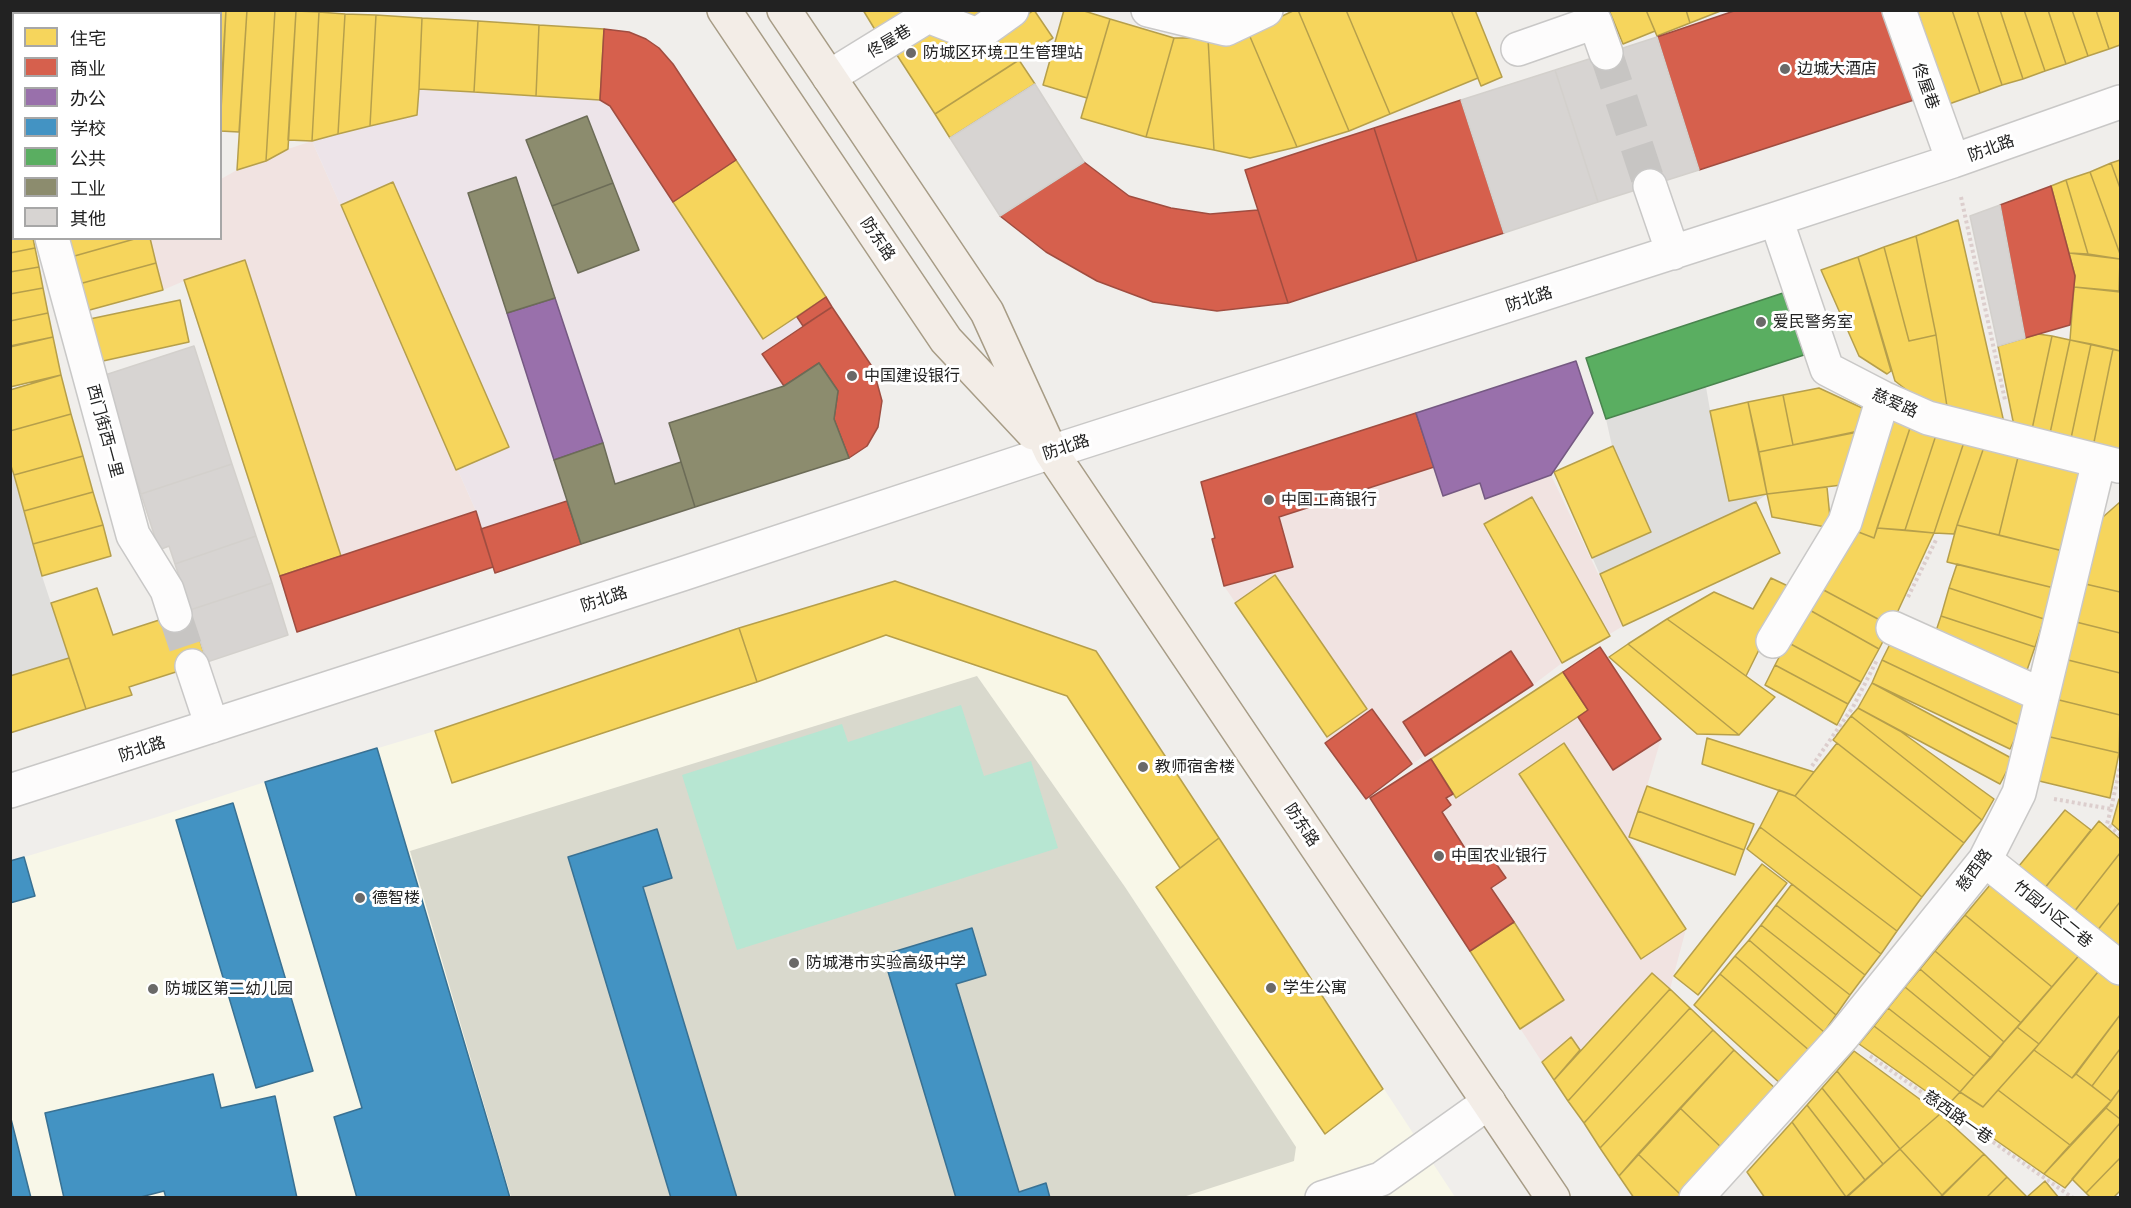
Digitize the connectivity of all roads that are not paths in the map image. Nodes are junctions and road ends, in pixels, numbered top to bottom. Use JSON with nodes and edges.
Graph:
{"nodes":[{"id":1,"x":724,"y":10,"type":"edge"},
{"id":2,"x":784,"y":10,"type":"edge"},
{"id":3,"x":1012,"y":10,"type":"edge"},
{"id":4,"x":1148,"y":10,"type":"edge"},
{"id":5,"x":1266,"y":10,"type":"edge"},
{"id":6,"x":1899,"y":10,"type":"edge"},
{"id":7,"x":1518,"y":49,"type":"dead end"},
{"id":8,"x":1606,"y":53,"type":"tunnel mouth"},
{"id":9,"x":829,"y":77,"type":"junction"},
{"id":10,"x":2121,"y":102,"type":"edge"},
{"id":11,"x":1953,"y":161,"type":"junction"},
{"id":12,"x":1650,"y":186,"type":"tunnel mouth"},
{"id":13,"x":1776,"y":219,"type":"junction"},
{"id":14,"x":53,"y":240,"type":"edge"},
{"id":15,"x":1673,"y":253,"type":"junction"},
{"id":16,"x":1883,"y":398,"type":"junction"},
{"id":17,"x":1051,"y":452,"type":"junction"},
{"id":18,"x":2110,"y":464,"type":"edge"},
{"id":19,"x":175,"y":615,"type":"tunnel mouth"},
{"id":20,"x":1893,"y":628,"type":"dead end"},
{"id":21,"x":1773,"y":641,"type":"dead end"},
{"id":22,"x":192,"y":666,"type":"tunnel mouth"},
{"id":23,"x":2042,"y":695,"type":"junction"},
{"id":24,"x":212,"y":726,"type":"junction"},
{"id":25,"x":10,"y":791,"type":"edge"},
{"id":26,"x":1985,"y":860,"type":"junction"},
{"id":27,"x":2121,"y":968,"type":"edge"},
{"id":28,"x":1489,"y":1102,"type":"junction"},
{"id":29,"x":1322,"y":1197,"type":"edge"},
{"id":30,"x":1553,"y":1197,"type":"edge"},
{"id":31,"x":1695,"y":1197,"type":"edge"}],
"edges":[{"from":1,"to":17,"type":"main road","name":"防东路"},
{"from":2,"to":9,"type":"main road","name":"防东路"},
{"from":3,"to":9,"type":"street","name":"佟屋巷"},
{"from":4,"to":5,"type":"street"},
{"from":6,"to":11,"type":"street","name":"佟屋巷"},
{"from":7,"to":8,"type":"street"},
{"from":9,"to":17,"type":"main road","name":"防东路"},
{"from":10,"to":11,"type":"street","name":"防北路"},
{"from":11,"to":13,"type":"street","name":"防北路"},
{"from":12,"to":15,"type":"street"},
{"from":13,"to":15,"type":"street","name":"防北路"},
{"from":13,"to":16,"type":"street","name":"慈爱路"},
{"from":14,"to":19,"type":"street","name":"西门街西一里"},
{"from":15,"to":17,"type":"street","name":"防北路"},
{"from":16,"to":18,"type":"street","name":"慈爱路"},
{"from":16,"to":21,"type":"street"},
{"from":17,"to":24,"type":"street","name":"防北路"},
{"from":17,"to":28,"type":"main road","name":"防东路"},
{"from":18,"to":23,"type":"street","name":"慈西路"},
{"from":20,"to":23,"type":"street"},
{"from":22,"to":24,"type":"street"},
{"from":23,"to":26,"type":"street","name":"慈西路"},
{"from":24,"to":25,"type":"street","name":"防北路"},
{"from":26,"to":27,"type":"street","name":"竹园小区二巷"},
{"from":26,"to":31,"type":"street","name":"慈西路"},
{"from":28,"to":29,"type":"street"},
{"from":28,"to":30,"type":"main road","name":"防东路"}]}
